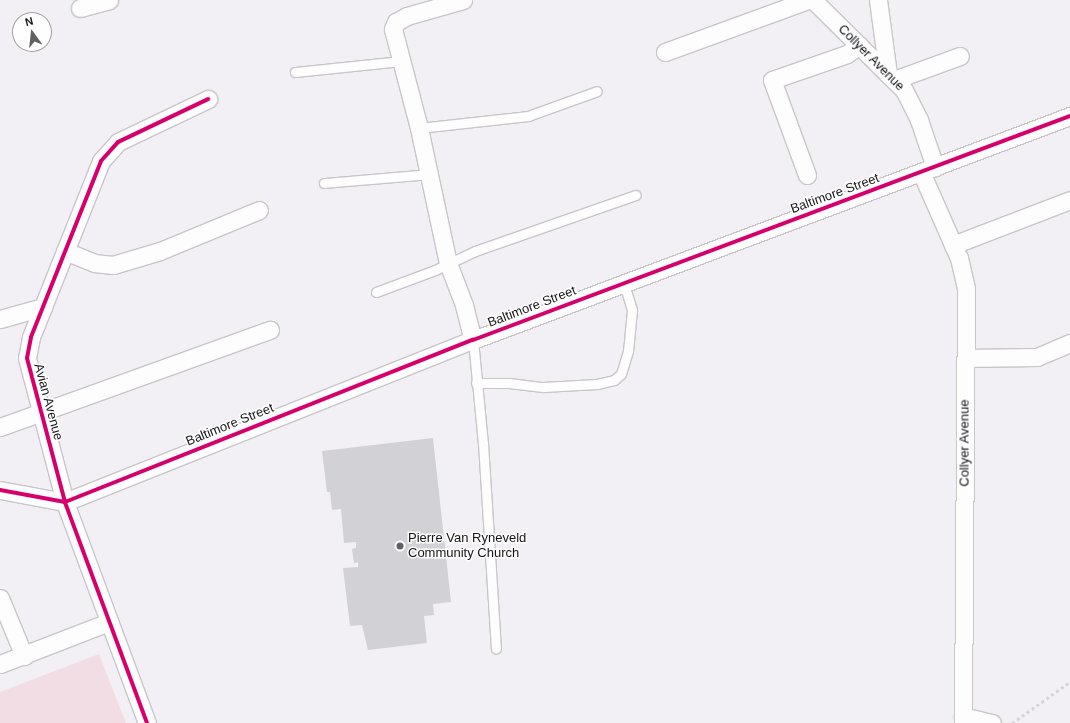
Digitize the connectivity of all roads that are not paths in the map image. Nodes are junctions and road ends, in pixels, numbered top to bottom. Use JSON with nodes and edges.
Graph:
{"nodes":[{"id":1,"x":109,"y":0,"type":"edge"},
{"id":2,"x":463,"y":0,"type":"edge"},
{"id":3,"x":808,"y":0,"type":"edge"},
{"id":4,"x":813,"y":0,"type":"edge"},
{"id":5,"x":878,"y":0,"type":"edge"},
{"id":6,"x":80,"y":8,"type":"dead end"},
{"id":7,"x":859,"y":45,"type":"junction"},
{"id":8,"x":665,"y":52,"type":"dead end"},
{"id":9,"x":960,"y":56,"type":"dead end"},
{"id":10,"x":401,"y":61,"type":"junction"},
{"id":11,"x":295,"y":72,"type":"dead end"},
{"id":12,"x":891,"y":77,"type":"junction"},
{"id":13,"x":597,"y":91,"type":"dead end"},
{"id":14,"x":208,"y":99,"type":"dead end"},
{"id":15,"x":1070,"y":116,"type":"edge"},
{"id":16,"x":419,"y":128,"type":"junction"},
{"id":17,"x":928,"y":170,"type":"junction"},
{"id":18,"x":429,"y":174,"type":"junction"},
{"id":19,"x":807,"y":175,"type":"dead end"},
{"id":20,"x":324,"y":184,"type":"dead end"},
{"id":21,"x":636,"y":195,"type":"dead end"},
{"id":22,"x":1070,"y":200,"type":"edge"},
{"id":23,"x":259,"y":210,"type":"dead end"},
{"id":24,"x":953,"y":245,"type":"junction"},
{"id":25,"x":65,"y":251,"type":"junction"},
{"id":26,"x":448,"y":263,"type":"junction"},
{"id":27,"x":624,"y":283,"type":"junction"},
{"id":28,"x":376,"y":292,"type":"dead end"},
{"id":29,"x":42,"y":307,"type":"junction"},
{"id":30,"x":0,"y":319,"type":"edge"},
{"id":31,"x":270,"y":330,"type":"dead end"},
{"id":32,"x":473,"y":340,"type":"junction"},
{"id":33,"x":1070,"y":343,"type":"edge"},
{"id":34,"x":966,"y":358,"type":"junction"},
{"id":35,"x":476,"y":383,"type":"junction"},
{"id":36,"x":40,"y":411,"type":"junction"},
{"id":37,"x":0,"y":427,"type":"edge"},
{"id":38,"x":0,"y":490,"type":"edge"},
{"id":39,"x":65,"y":502,"type":"junction"},
{"id":40,"x":0,"y":598,"type":"edge"},
{"id":41,"x":109,"y":622,"type":"junction"},
{"id":42,"x":496,"y":649,"type":"dead end"},
{"id":43,"x":24,"y":656,"type":"junction"},
{"id":44,"x":0,"y":664,"type":"edge"},
{"id":45,"x":963,"y":719,"type":"edge"},
{"id":46,"x":146,"y":723,"type":"edge"},
{"id":47,"x":992,"y":723,"type":"edge"}],
"edges":[{"from":1,"to":6,"type":"street"},
{"from":2,"to":10,"type":"street"},
{"from":3,"to":8,"type":"street"},
{"from":4,"to":7,"type":"street","name":"Collyer Avenue"},
{"from":5,"to":12,"type":"street"},
{"from":7,"to":12,"type":"street","name":"Collyer Avenue"},
{"from":7,"to":19,"type":"street"},
{"from":9,"to":12,"type":"street"},
{"from":10,"to":11,"type":"lane"},
{"from":10,"to":16,"type":"street"},
{"from":12,"to":17,"type":"street","name":"Collyer Avenue"},
{"from":13,"to":16,"type":"lane"},
{"from":14,"to":25,"type":"street","name":"Avian Avenue"},
{"from":15,"to":17,"type":"street","name":"Baltimore Street"},
{"from":16,"to":18,"type":"street"},
{"from":17,"to":24,"type":"street","name":"Collyer Avenue"},
{"from":17,"to":27,"type":"street","name":"Baltimore Street"},
{"from":18,"to":20,"type":"lane"},
{"from":18,"to":26,"type":"street"},
{"from":21,"to":26,"type":"lane"},
{"from":22,"to":24,"type":"street"},
{"from":23,"to":25,"type":"street"},
{"from":24,"to":34,"type":"street","name":"Collyer Avenue"},
{"from":25,"to":29,"type":"street","name":"Avian Avenue"},
{"from":26,"to":28,"type":"lane"},
{"from":26,"to":32,"type":"street"},
{"from":27,"to":32,"type":"street","name":"Baltimore Street"},
{"from":27,"to":35,"type":"lane"},
{"from":29,"to":30,"type":"street"},
{"from":29,"to":36,"type":"street","name":"Avian Avenue"},
{"from":31,"to":36,"type":"street"},
{"from":32,"to":35,"type":"lane"},
{"from":32,"to":39,"type":"street","name":"Baltimore Street"},
{"from":33,"to":34,"type":"street"},
{"from":34,"to":45,"type":"street","name":"Collyer Avenue"},
{"from":35,"to":42,"type":"lane"},
{"from":36,"to":37,"type":"street"},
{"from":36,"to":39,"type":"street","name":"Avian Avenue"},
{"from":38,"to":39,"type":"street"},
{"from":39,"to":41,"type":"street","name":"Avian Avenue"},
{"from":40,"to":43,"type":"street"},
{"from":41,"to":43,"type":"street"},
{"from":41,"to":46,"type":"street","name":"Avian Avenue"},
{"from":43,"to":44,"type":"street"},
{"from":45,"to":47,"type":"street"}]}
